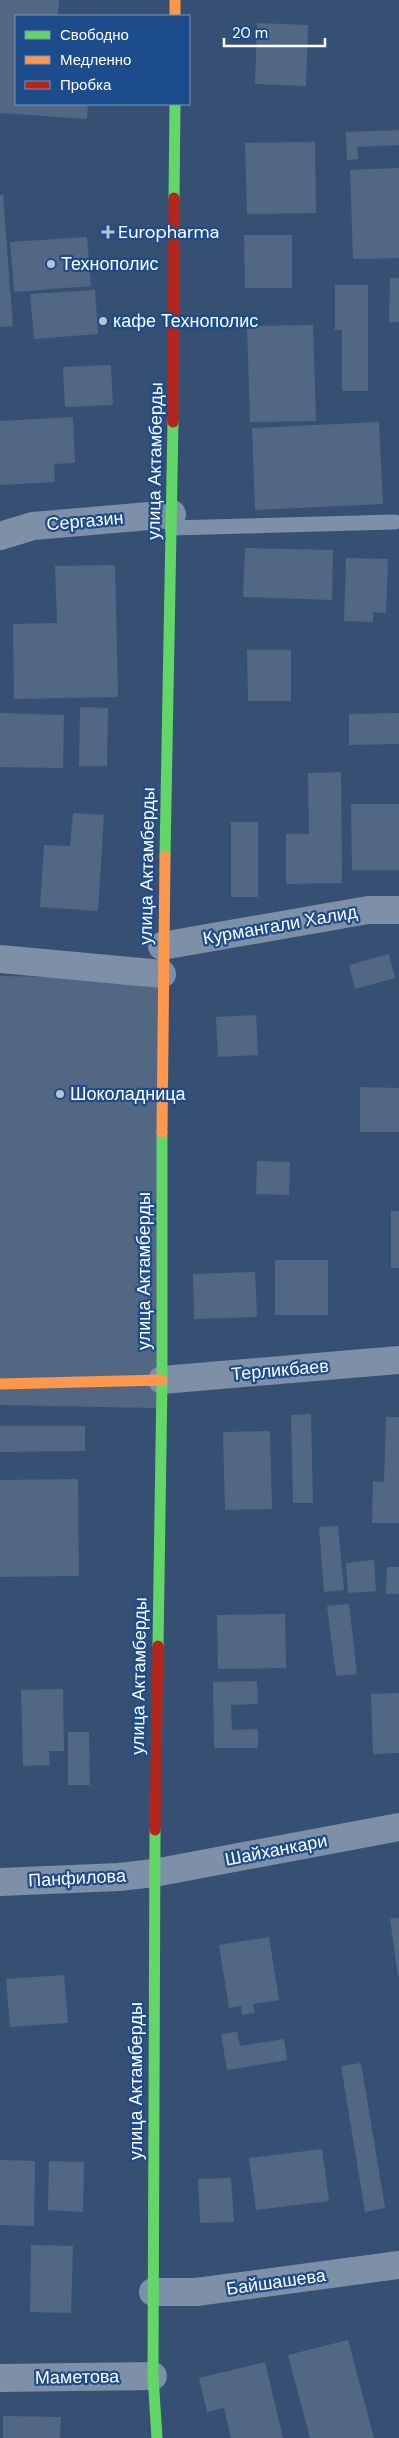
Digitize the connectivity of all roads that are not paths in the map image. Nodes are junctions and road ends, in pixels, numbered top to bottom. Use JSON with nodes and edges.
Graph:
{"nodes":[{"id":1,"x":175,"y":0,"type":"edge"},
{"id":2,"x":175,"y":15,"type":"edge"},
{"id":3,"x":175,"y":105,"type":"edge"},
{"id":4,"x":172,"y":521,"type":"junction"},
{"id":5,"x":395,"y":522,"type":"dead end"},
{"id":6,"x":0,"y":536,"type":"edge"},
{"id":7,"x":399,"y":910,"type":"edge"},
{"id":8,"x":162,"y":946,"type":"junction"},
{"id":9,"x":0,"y":959,"type":"edge"},
{"id":10,"x":162,"y":974,"type":"junction"},
{"id":11,"x":399,"y":1360,"type":"edge"},
{"id":12,"x":162,"y":1380,"type":"junction"},
{"id":13,"x":0,"y":1384,"type":"edge"},
{"id":14,"x":399,"y":1827,"type":"edge"},
{"id":15,"x":154,"y":1873,"type":"junction"},
{"id":16,"x":0,"y":1882,"type":"edge"},
{"id":17,"x":399,"y":2265,"type":"edge"},
{"id":18,"x":153,"y":2292,"type":"junction"},
{"id":19,"x":153,"y":2376,"type":"junction"},
{"id":20,"x":0,"y":2378,"type":"edge"},
{"id":21,"x":157,"y":2438,"type":"edge"}],
"edges":[{"from":1,"to":2,"type":"main road"},
{"from":3,"to":4,"type":"main road","name":"улица Актамберды"},
{"from":4,"to":5,"type":"lane"},
{"from":4,"to":6,"type":"street","name":"Сергазин"},
{"from":4,"to":8,"type":"main road","name":"улица Актамберды"},
{"from":7,"to":8,"type":"street","name":"Курмангали Халид"},
{"from":8,"to":10,"type":"main road","name":"улица Актамберды"},
{"from":9,"to":10,"type":"street"},
{"from":10,"to":12,"type":"main road","name":"улица Актамберды"},
{"from":11,"to":12,"type":"street","name":"Терликбаев"},
{"from":12,"to":13,"type":"main road"},
{"from":12,"to":15,"type":"main road","name":"улица Актамберды"},
{"from":14,"to":15,"type":"street","name":"Шайханкари"},
{"from":15,"to":16,"type":"street","name":"Панфилова"},
{"from":15,"to":18,"type":"main road","name":"улица Актамберды"},
{"from":17,"to":18,"type":"street","name":"Байшашева"},
{"from":18,"to":19,"type":"main road","name":"улица Актамберды"},
{"from":19,"to":20,"type":"street","name":"Маметова"},
{"from":19,"to":21,"type":"main road","name":"улица Актамберды"}]}
